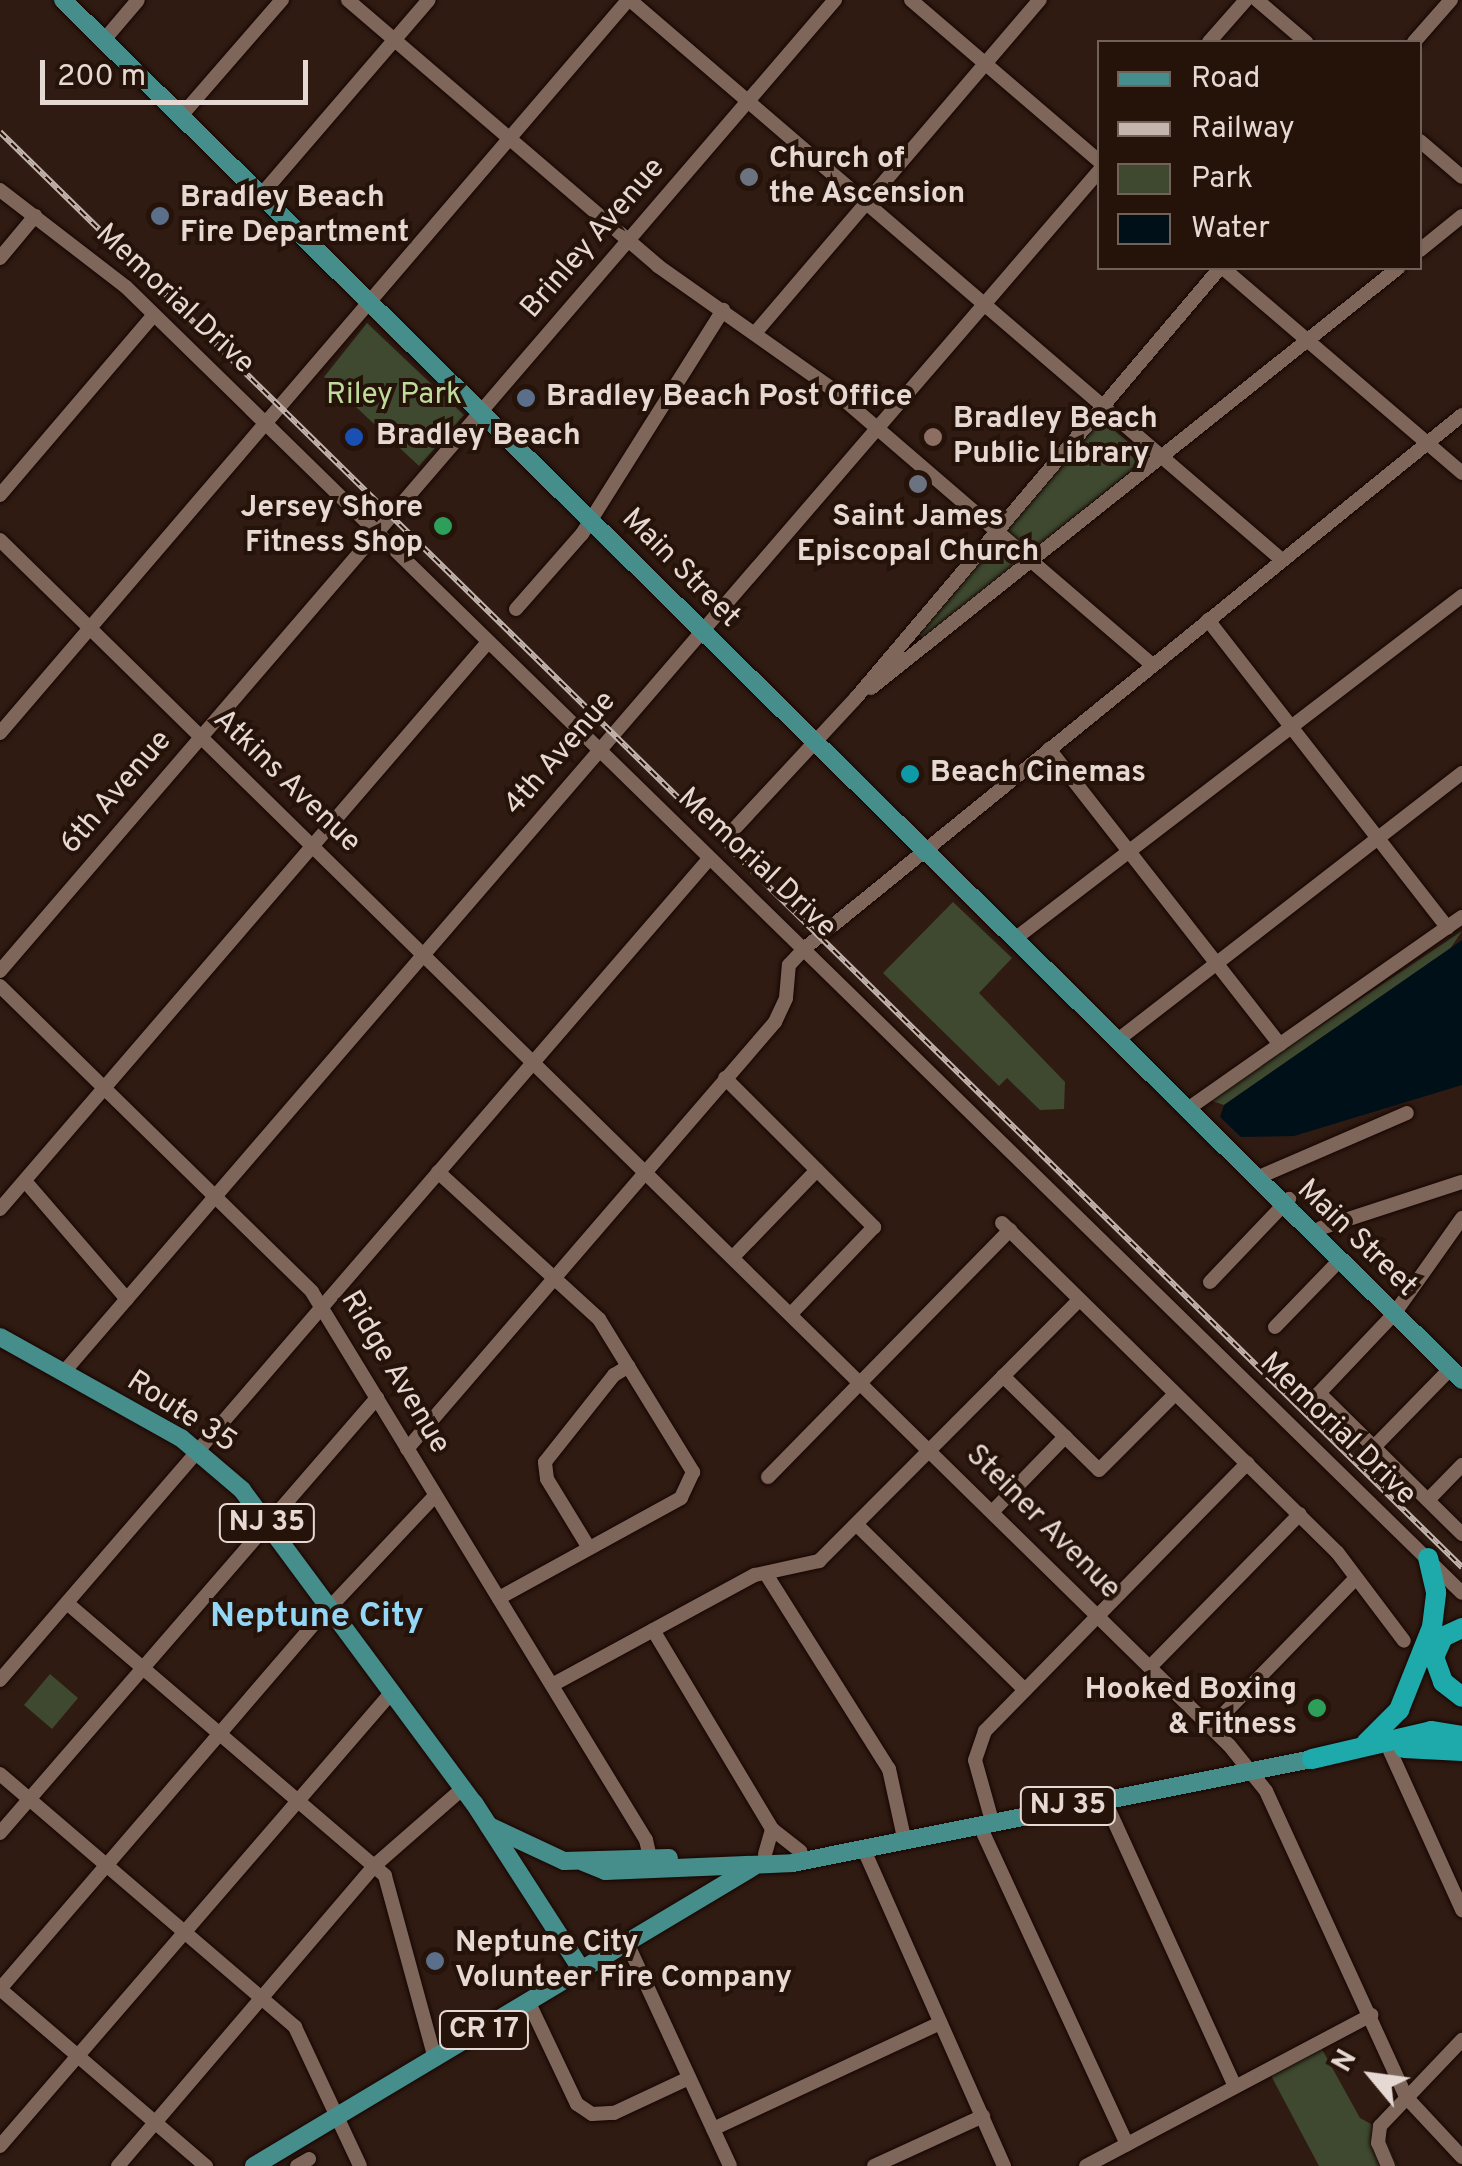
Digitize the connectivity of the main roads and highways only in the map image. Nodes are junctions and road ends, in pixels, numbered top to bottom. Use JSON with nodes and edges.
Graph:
{"nodes":[{"id":1,"x":62,"y":0,"type":"edge"},
{"id":2,"x":1286,"y":1203,"type":"junction"},
{"id":3,"x":1397,"y":1309,"type":"junction"},
{"id":4,"x":0,"y":1338,"type":"edge"},
{"id":5,"x":1458,"y":1371,"type":"edge"},
{"id":6,"x":1428,"y":1558,"type":"road end"},
{"id":7,"x":1462,"y":1628,"type":"edge"},
{"id":8,"x":1462,"y":1697,"type":"edge"},
{"id":9,"x":1462,"y":1719,"type":"edge"},
{"id":10,"x":1431,"y":1731,"type":"junction"},
{"id":11,"x":1462,"y":1736,"type":"edge"},
{"id":12,"x":1366,"y":1743,"type":"junction"},
{"id":13,"x":1462,"y":1751,"type":"edge"},
{"id":14,"x":1312,"y":1759,"type":"junction"},
{"id":15,"x":488,"y":1826,"type":"junction"},
{"id":16,"x":904,"y":1838,"type":"junction"},
{"id":17,"x":541,"y":1855,"type":"junction"},
{"id":18,"x":797,"y":1857,"type":"junction"},
{"id":19,"x":760,"y":1860,"type":"junction"},
{"id":20,"x":583,"y":1862,"type":"junction"},
{"id":21,"x":525,"y":1885,"type":"junction"},
{"id":22,"x":715,"y":1894,"type":"junction"},
{"id":23,"x":583,"y":1972,"type":"junction"},
{"id":24,"x":254,"y":2166,"type":"edge"}],
"edges":[{"from":1,"to":2,"type":"main road","name":"Main Street"},
{"from":2,"to":3,"type":"main road","name":"Main Street"},
{"from":2,"to":3,"type":"main road","name":"Main Street"},
{"from":3,"to":5,"type":"main road","name":"Main Street"},
{"from":4,"to":15,"type":"main road","name":"Route 35","number":"NJ 35"},
{"from":6,"to":12,"type":"highway"},
{"from":7,"to":8,"type":"highway"},
{"from":9,"to":10,"type":"highway"},
{"from":10,"to":11,"type":"highway","number":"NJ 35"},
{"from":10,"to":12,"type":"highway","number":"NJ 35"},
{"from":12,"to":14,"type":"highway","number":"NJ 35"},
{"from":13,"to":14,"type":"highway","number":"NJ 35"},
{"from":14,"to":16,"type":"main road","number":"NJ 35"},
{"from":15,"to":17,"type":"main road","name":"Route 35","number":"NJ 35"},
{"from":15,"to":21,"type":"main road"},
{"from":16,"to":18,"type":"main road","number":"NJ 35"},
{"from":16,"to":18,"type":"main road","number":"NJ 35"},
{"from":17,"to":20,"type":"main road","name":"Route 35","number":"NJ 35"},
{"from":17,"to":21,"type":"main road"},
{"from":18,"to":19,"type":"main road","number":"CR 17"},
{"from":18,"to":22,"type":"main road","number":"CR 17"},
{"from":19,"to":20,"type":"main road","number":"NJ 35"},
{"from":19,"to":20,"type":"main road","number":"NJ 35"},
{"from":19,"to":22,"type":"main road","number":"CR 17"},
{"from":21,"to":23,"type":"main road"},
{"from":22,"to":23,"type":"main road","number":"CR 17"},
{"from":23,"to":24,"type":"main road","number":"CR 17"}]}
